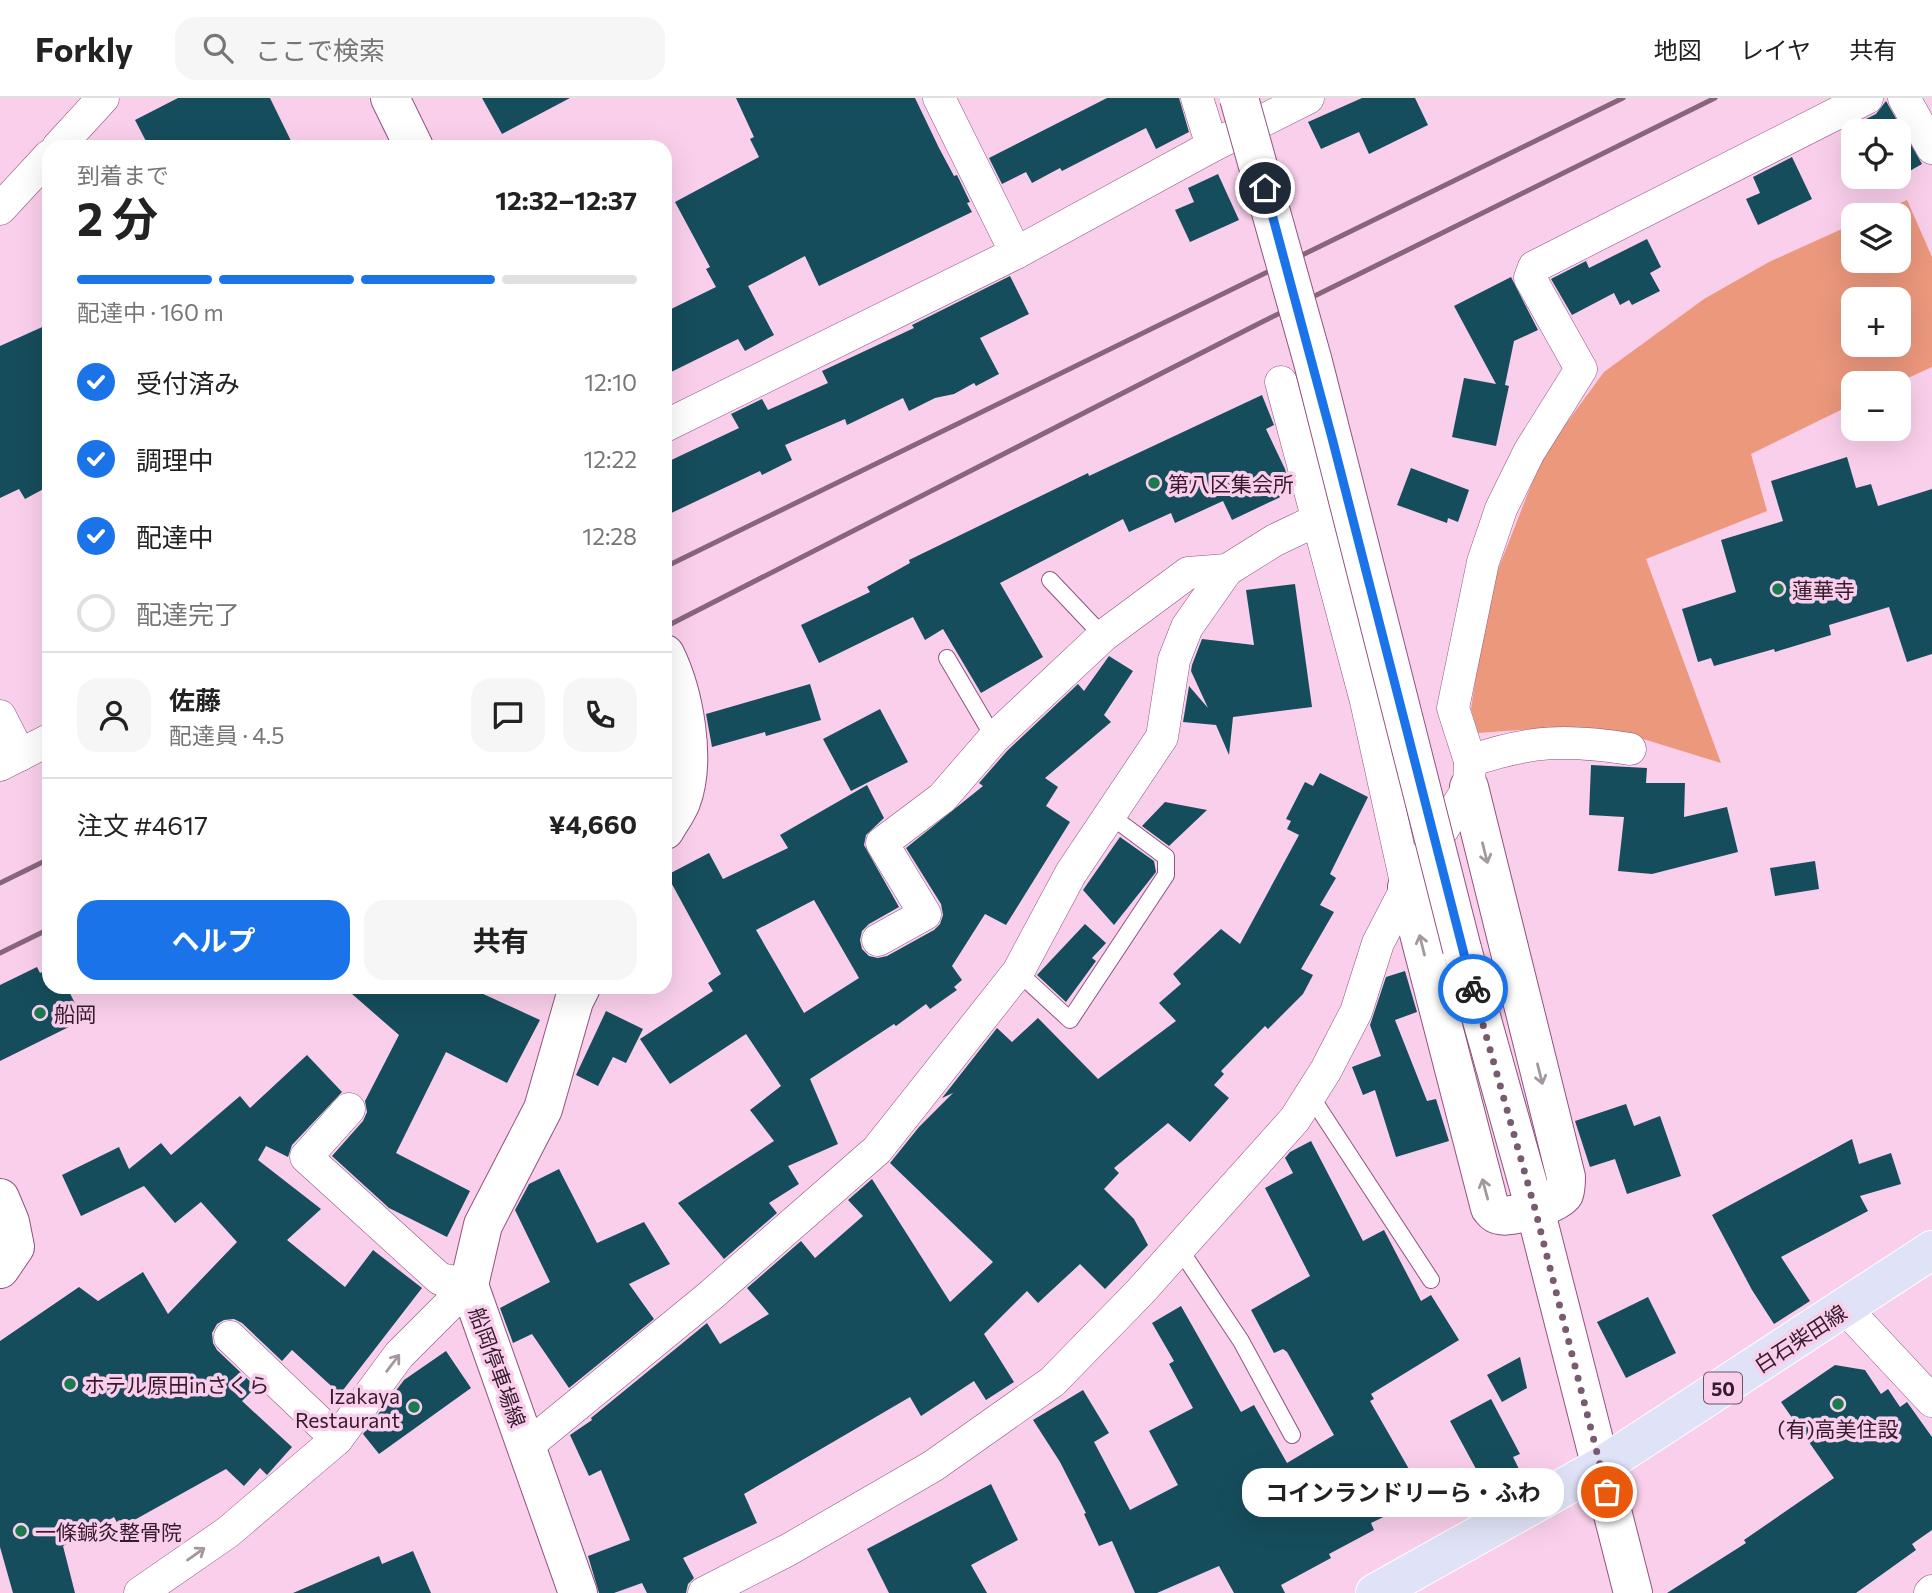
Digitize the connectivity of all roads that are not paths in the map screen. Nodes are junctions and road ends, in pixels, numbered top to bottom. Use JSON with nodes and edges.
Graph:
{"nodes":[{"id":1,"x":103,"y":98,"type":"edge"},
{"id":2,"x":390,"y":98,"type":"edge"},
{"id":3,"x":939,"y":98,"type":"edge"},
{"id":4,"x":1197,"y":98,"type":"edge"},
{"id":5,"x":1239,"y":98,"type":"edge"},
{"id":6,"x":1867,"y":98,"type":"edge"},
{"id":7,"x":1904,"y":98,"type":"edge"},
{"id":8,"x":1297,"y":101,"type":"edge"},
{"id":9,"x":64,"y":140,"type":"edge"},
{"id":10,"x":411,"y":140,"type":"edge"},
{"id":11,"x":1212,"y":146,"type":"junction"},
{"id":12,"x":1932,"y":148,"type":"edge"},
{"id":13,"x":42,"y":164,"type":"edge"},
{"id":14,"x":0,"y":209,"type":"edge"},
{"id":15,"x":1016,"y":253,"type":"junction"},
{"id":16,"x":1281,"y":382,"type":"dead end"},
{"id":17,"x":672,"y":423,"type":"edge"},
{"id":18,"x":1317,"y":520,"type":"junction"},
{"id":19,"x":1227,"y":570,"type":"junction"},
{"id":20,"x":1050,"y":580,"type":"dead end"},
{"id":21,"x":1102,"y":636,"type":"junction"},
{"id":22,"x":947,"y":658,"type":"dead end"},
{"id":23,"x":672,"y":669,"type":"edge"},
{"id":24,"x":0,"y":716,"type":"edge"},
{"id":25,"x":994,"y":738,"type":"junction"},
{"id":26,"x":42,"y":744,"type":"edge"},
{"id":27,"x":1630,"y":749,"type":"dead end"},
{"id":28,"x":10,"y":760,"type":"edge"},
{"id":29,"x":1469,"y":774,"type":"junction"},
{"id":30,"x":1111,"y":816,"type":"junction"},
{"id":31,"x":672,"y":818,"type":"edge"},
{"id":32,"x":1407,"y":887,"type":"junction"},
{"id":33,"x":878,"y":940,"type":"dead end"},
{"id":34,"x":1018,"y":972,"type":"junction"},
{"id":35,"x":578,"y":994,"type":"edge"},
{"id":36,"x":1310,"y":1095,"type":"junction"},
{"id":37,"x":349,"y":1109,"type":"dead end"},
{"id":38,"x":0,"y":1198,"type":"edge"},
{"id":39,"x":1535,"y":1209,"type":"junction"},
{"id":40,"x":1179,"y":1248,"type":"junction"},
{"id":41,"x":1932,"y":1250,"type":"edge"},
{"id":42,"x":0,"y":1269,"type":"edge"},
{"id":43,"x":1431,"y":1280,"type":"dead end"},
{"id":44,"x":469,"y":1285,"type":"junction"},
{"id":45,"x":1846,"y":1309,"type":"junction"},
{"id":46,"x":230,"y":1337,"type":"dead end"},
{"id":47,"x":1932,"y":1401,"type":"edge"},
{"id":48,"x":1292,"y":1435,"type":"dead end"},
{"id":49,"x":337,"y":1439,"type":"junction"},
{"id":50,"x":527,"y":1446,"type":"junction"},
{"id":51,"x":1600,"y":1467,"type":"junction"},
{"id":52,"x":140,"y":1593,"type":"edge"},
{"id":53,"x":578,"y":1593,"type":"edge"},
{"id":54,"x":704,"y":1593,"type":"edge"},
{"id":55,"x":1375,"y":1593,"type":"edge"},
{"id":56,"x":1633,"y":1593,"type":"edge"}],
"edges":[{"from":1,"to":9,"type":"street"},
{"from":2,"to":10,"type":"main road"},
{"from":3,"to":15,"type":"street"},
{"from":4,"to":11,"type":"street"},
{"from":5,"to":39,"type":"main road","bridge":true},
{"from":6,"to":29,"type":"street"},
{"from":7,"to":12,"type":"street"},
{"from":8,"to":11,"type":"street"},
{"from":11,"to":15,"type":"street"},
{"from":13,"to":14,"type":"street"},
{"from":15,"to":17,"type":"street"},
{"from":16,"to":18,"type":"street"},
{"from":18,"to":19,"type":"street"},
{"from":18,"to":32,"type":"street"},
{"from":19,"to":21,"type":"street"},
{"from":19,"to":30,"type":"street"},
{"from":20,"to":21,"type":"lane"},
{"from":21,"to":25,"type":"street"},
{"from":22,"to":25,"type":"lane"},
{"from":23,"to":31,"type":"main road"},
{"from":24,"to":28,"type":"street"},
{"from":25,"to":33,"type":"street"},
{"from":26,"to":28,"type":"street"},
{"from":27,"to":29,"type":"street"},
{"from":29,"to":32,"type":"street"},
{"from":29,"to":39,"type":"main road","one_way":true},
{"from":30,"to":34,"type":"street"},
{"from":30,"to":34,"type":"lane"},
{"from":32,"to":36,"type":"street"},
{"from":39,"to":32,"type":"main road","one_way":true},
{"from":34,"to":50,"type":"street"},
{"from":35,"to":44,"type":"main road","name":"船岡停車場線"},
{"from":36,"to":40,"type":"street"},
{"from":36,"to":43,"type":"lane"},
{"from":37,"to":44,"type":"street"},
{"from":38,"to":42,"type":"main road"},
{"from":39,"to":51,"type":"main road"},
{"from":40,"to":48,"type":"lane"},
{"from":40,"to":54,"type":"street"},
{"from":41,"to":45,"type":"main road","name":"白石柴田線","number":"50"},
{"from":49,"to":44,"type":"street","one_way":true},
{"from":44,"to":50,"type":"main road","name":"船岡停車場線"},
{"from":45,"to":47,"type":"street"},
{"from":45,"to":51,"type":"main road","name":"白石柴田線","number":"50"},
{"from":46,"to":49,"type":"street"},
{"from":52,"to":49,"type":"street","one_way":true},
{"from":50,"to":53,"type":"main road","name":"船岡停車場線"},
{"from":51,"to":55,"type":"main road","name":"白石柴田線","number":"50"},
{"from":51,"to":56,"type":"main road"}]}
